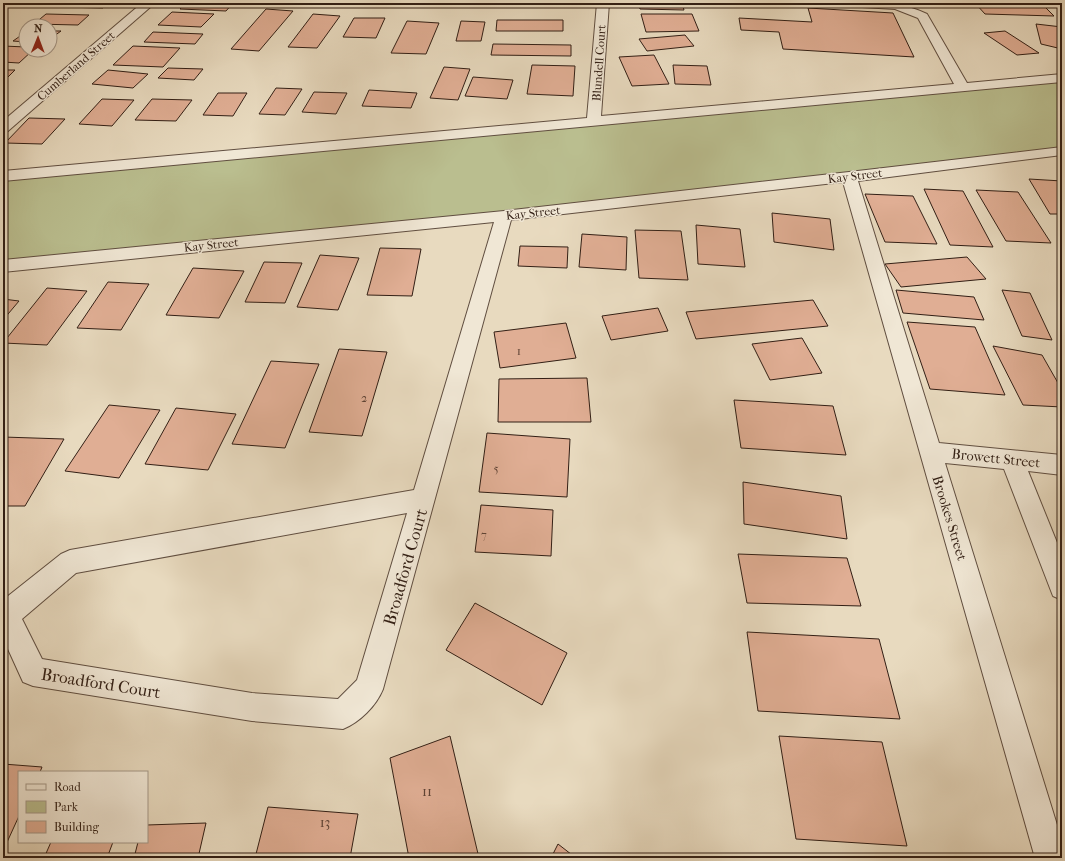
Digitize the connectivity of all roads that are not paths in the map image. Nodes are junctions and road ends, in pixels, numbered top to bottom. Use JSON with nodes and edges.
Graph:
{"nodes":[{"id":1,"x":149,"y":3,"type":"edge"},
{"id":2,"x":603,"y":3,"type":"edge"},
{"id":3,"x":846,"y":3,"type":"edge"},
{"id":4,"x":1062,"y":78,"type":"edge"},
{"id":5,"x":964,"y":88,"type":"junction"},
{"id":6,"x":594,"y":122,"type":"junction"},
{"id":7,"x":3,"y":128,"type":"edge"},
{"id":8,"x":1062,"y":151,"type":"edge"},
{"id":9,"x":3,"y":176,"type":"edge"},
{"id":10,"x":849,"y":177,"type":"junction"},
{"id":11,"x":504,"y":216,"type":"junction"},
{"id":12,"x":3,"y":266,"type":"edge"},
{"id":13,"x":931,"y":452,"type":"junction"},
{"id":14,"x":1012,"y":460,"type":"junction"},
{"id":15,"x":1062,"y":465,"type":"edge"},
{"id":16,"x":424,"y":499,"type":"junction"},
{"id":17,"x":1062,"y":587,"type":"edge"},
{"id":18,"x":5,"y":615,"type":"edge"},
{"id":19,"x":1051,"y":858,"type":"edge"}],
"edges":[{"from":1,"to":7,"type":"street","name":"Cumberland Street"},
{"from":2,"to":6,"type":"street","name":"Blundell Court"},
{"from":3,"to":5,"type":"street"},
{"from":4,"to":5,"type":"street"},
{"from":5,"to":6,"type":"street"},
{"from":6,"to":9,"type":"street"},
{"from":8,"to":10,"type":"street","name":"Kay Street"},
{"from":10,"to":11,"type":"street","name":"Kay Street"},
{"from":10,"to":13,"type":"street","name":"Brookes Street"},
{"from":11,"to":12,"type":"street","name":"Kay Street"},
{"from":11,"to":16,"type":"street","name":"Broadford Court"},
{"from":13,"to":14,"type":"street","name":"Browett Street"},
{"from":13,"to":19,"type":"street","name":"Brookes Street"},
{"from":14,"to":15,"type":"street","name":"Browett Street"},
{"from":14,"to":17,"type":"street"},
{"from":16,"to":18,"type":"street","name":"Broadford Court"},
{"from":16,"to":18,"type":"street","name":"Broadford Court"}]}
